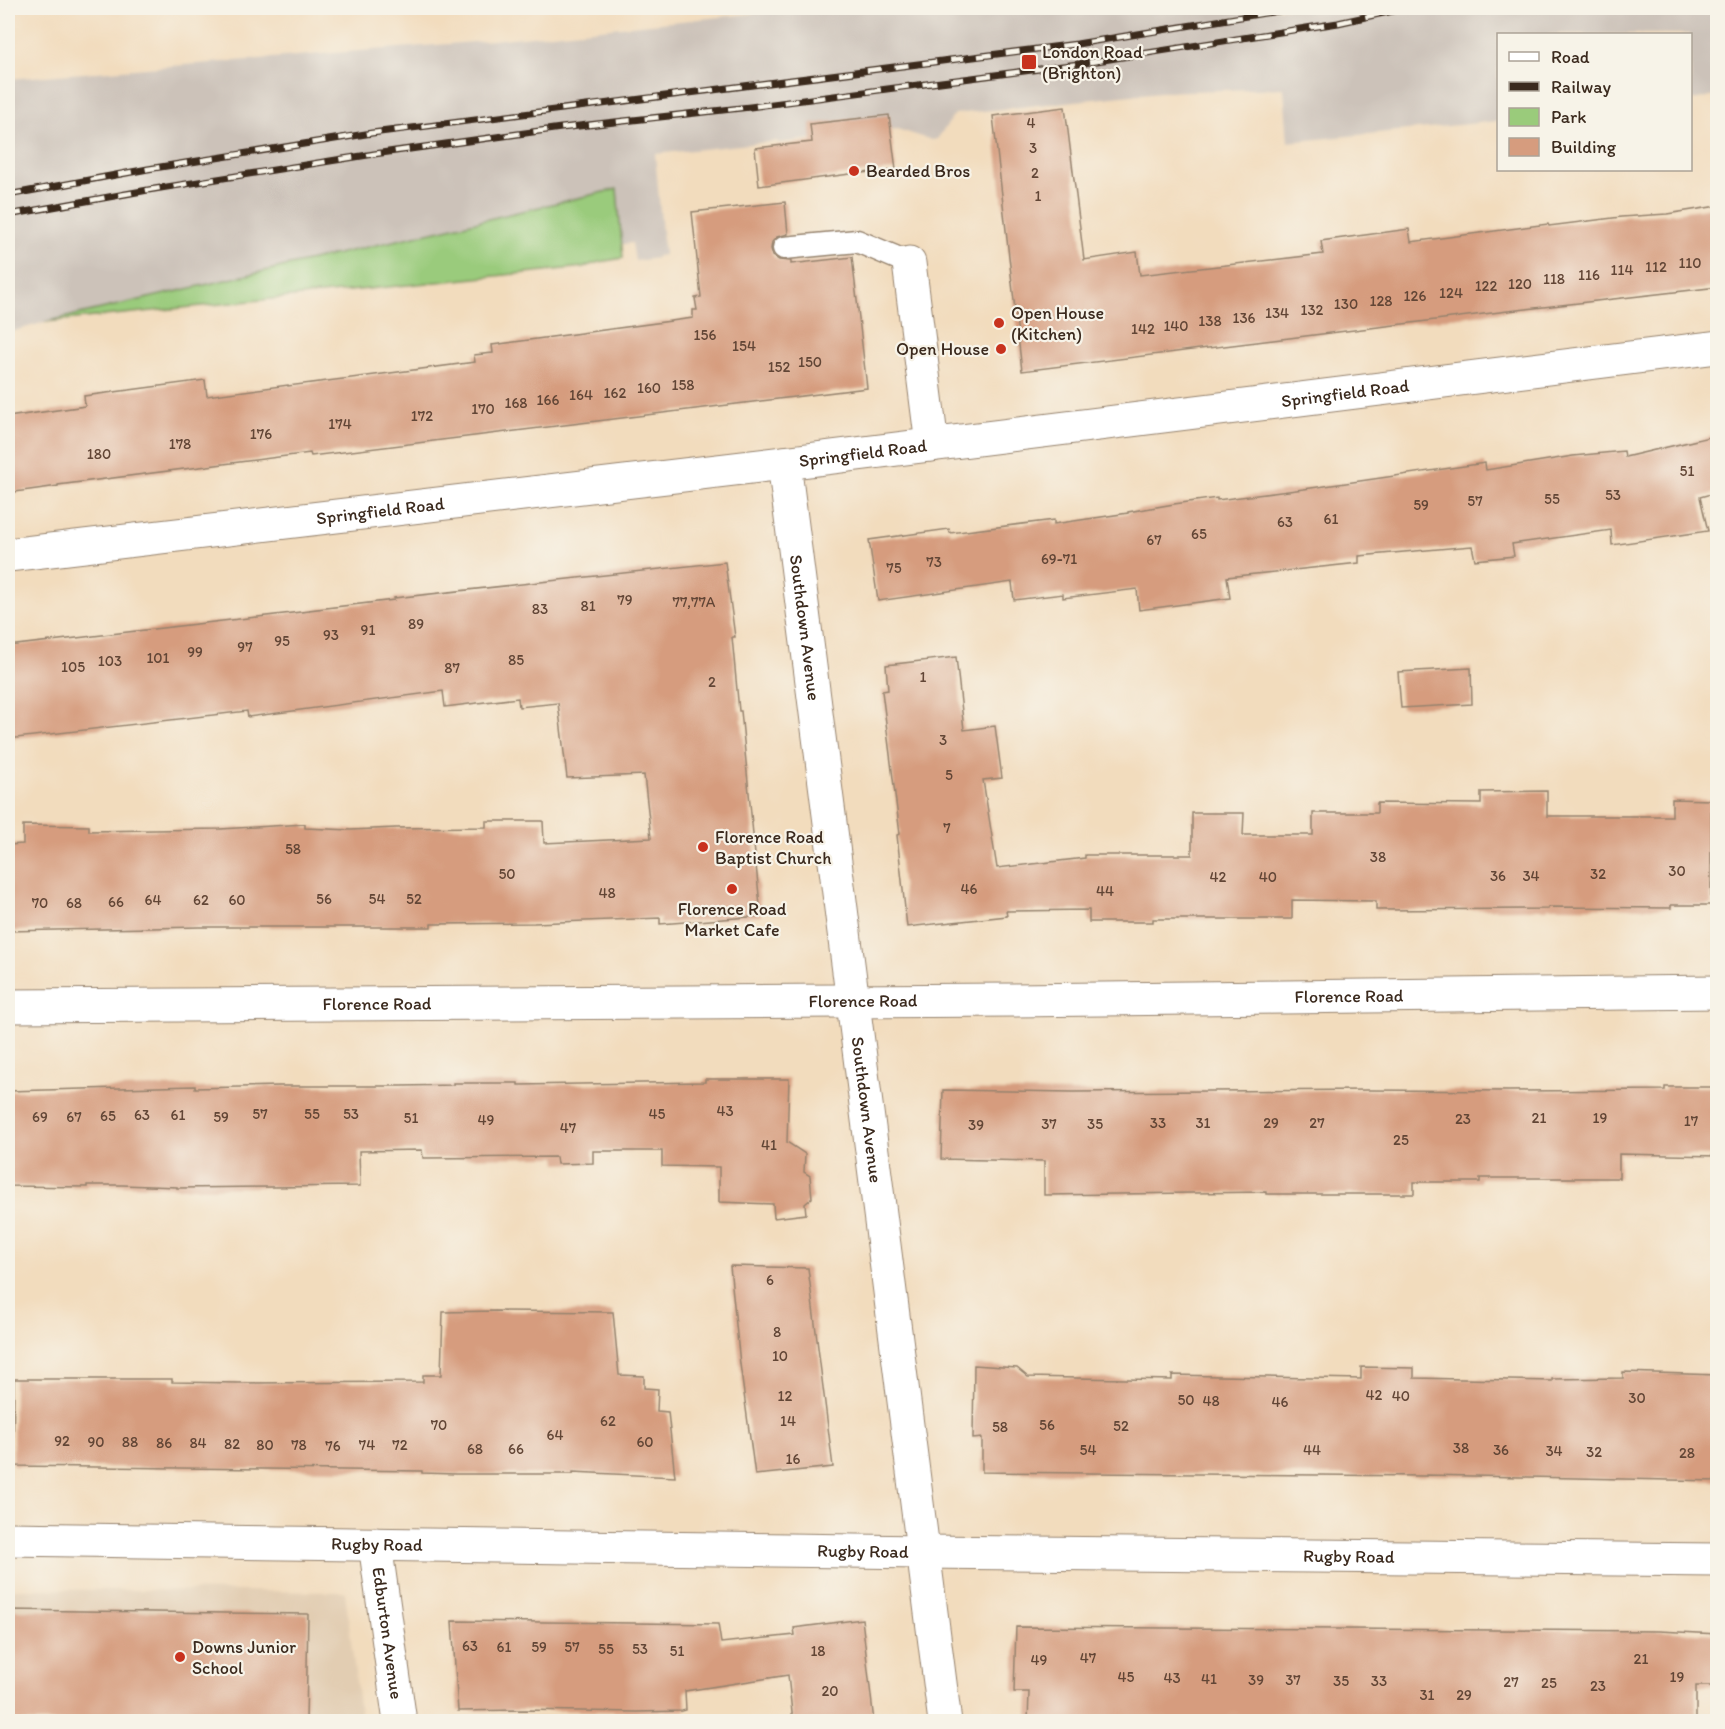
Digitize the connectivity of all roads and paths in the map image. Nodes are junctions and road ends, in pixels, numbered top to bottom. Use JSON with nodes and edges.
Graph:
{"nodes":[{"id":1,"x":784,"y":248,"type":"dead end"},
{"id":2,"x":909,"y":263,"type":"joint"},
{"id":3,"x":1718,"y":347,"type":"edge"},
{"id":4,"x":932,"y":445,"type":"junction"},
{"id":5,"x":784,"y":463,"type":"junction"},
{"id":6,"x":8,"y":555,"type":"edge"},
{"id":7,"x":1718,"y":992,"type":"edge"},
{"id":8,"x":853,"y":1000,"type":"junction"},
{"id":9,"x":8,"y":1006,"type":"edge"},
{"id":10,"x":8,"y":1539,"type":"edge"},
{"id":11,"x":375,"y":1544,"type":"junction"},
{"id":12,"x":922,"y":1552,"type":"junction"},
{"id":13,"x":1718,"y":1560,"type":"edge"},
{"id":14,"x":400,"y":1722,"type":"edge"},
{"id":15,"x":945,"y":1722,"type":"edge"}],
"edges":[{"from":1,"to":2,"type":"lane"},
{"from":2,"to":4,"type":"street"},
{"from":3,"to":4,"type":"street","name":"Springfield Road"},
{"from":4,"to":5,"type":"street","name":"Springfield Road"},
{"from":5,"to":6,"type":"street","name":"Springfield Road"},
{"from":5,"to":8,"type":"street","name":"Southdown Avenue"},
{"from":7,"to":8,"type":"street","name":"Florence Road"},
{"from":8,"to":9,"type":"street","name":"Florence Road"},
{"from":8,"to":12,"type":"street","name":"Southdown Avenue"},
{"from":10,"to":11,"type":"street","name":"Rugby Road"},
{"from":11,"to":12,"type":"street","name":"Rugby Road"},
{"from":11,"to":14,"type":"street","name":"Edburton Avenue"},
{"from":12,"to":13,"type":"street","name":"Rugby Road"},
{"from":12,"to":15,"type":"street","name":"Southdown Avenue"}]}
